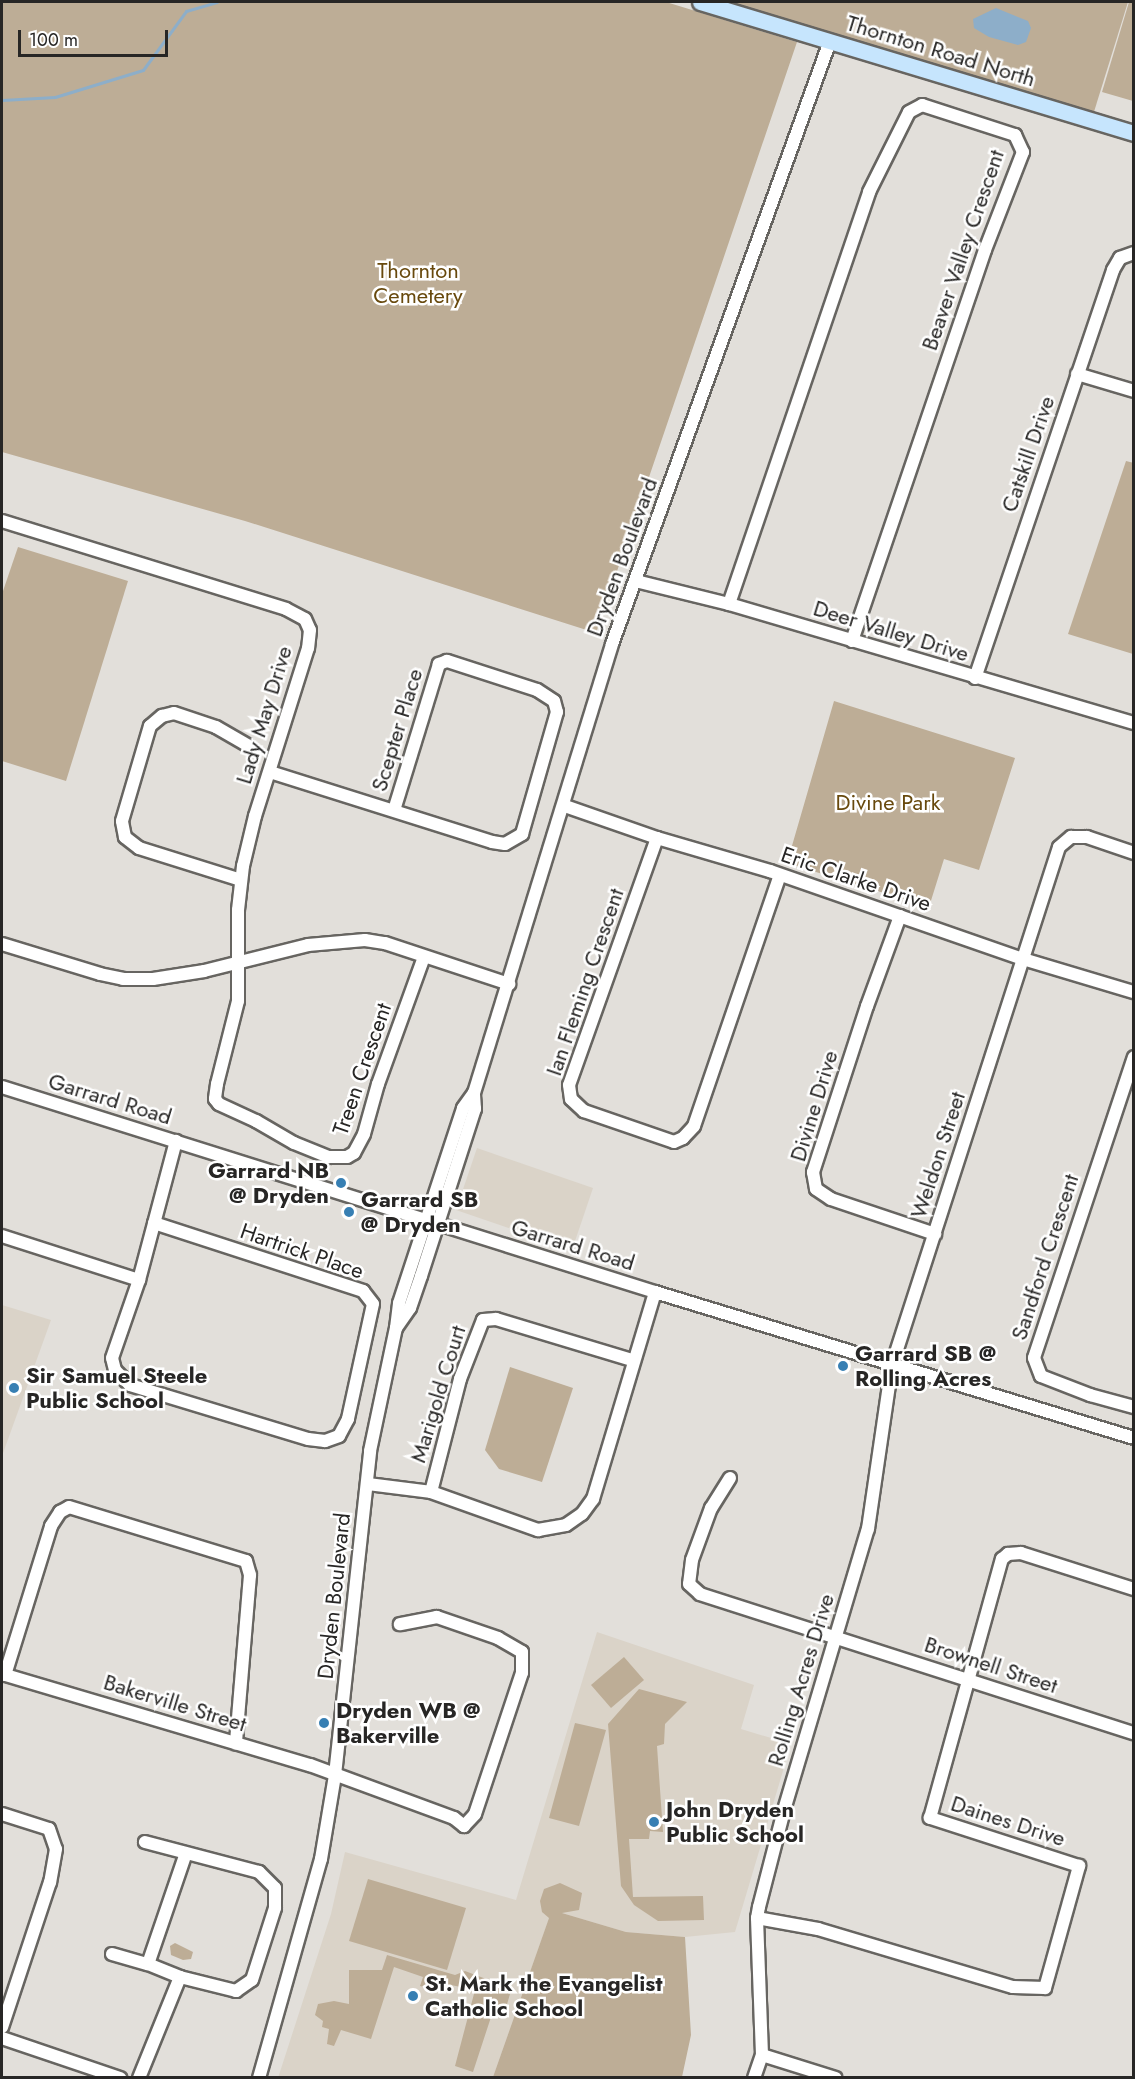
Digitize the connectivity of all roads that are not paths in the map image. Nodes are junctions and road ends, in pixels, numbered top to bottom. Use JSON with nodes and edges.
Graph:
{"nodes":[{"id":1,"x":700,"y":2,"type":"edge"},
{"id":2,"x":830,"y":41,"type":"junction"},
{"id":3,"x":1134,"y":133,"type":"edge"},
{"id":4,"x":1134,"y":253,"type":"edge"},
{"id":5,"x":1077,"y":374,"type":"junction"},
{"id":6,"x":1134,"y":391,"type":"edge"},
{"id":7,"x":2,"y":521,"type":"edge"},
{"id":8,"x":636,"y":581,"type":"junction"},
{"id":9,"x":729,"y":604,"type":"junction"},
{"id":10,"x":852,"y":641,"type":"junction"},
{"id":11,"x":975,"y":678,"type":"junction"},
{"id":12,"x":1134,"y":723,"type":"edge"},
{"id":13,"x":247,"y":744,"type":"dead end"},
{"id":14,"x":270,"y":772,"type":"junction"},
{"id":15,"x":565,"y":806,"type":"junction"},
{"id":16,"x":394,"y":810,"type":"junction"},
{"id":17,"x":657,"y":838,"type":"junction"},
{"id":18,"x":1134,"y":853,"type":"edge"},
{"id":19,"x":780,"y":875,"type":"junction"},
{"id":20,"x":241,"y":880,"type":"junction"},
{"id":21,"x":900,"y":916,"type":"junction"},
{"id":22,"x":2,"y":944,"type":"edge"},
{"id":23,"x":424,"y":957,"type":"junction"},
{"id":24,"x":1023,"y":959,"type":"junction"},
{"id":25,"x":239,"y":962,"type":"junction"},
{"id":26,"x":510,"y":984,"type":"junction"},
{"id":27,"x":1134,"y":992,"type":"edge"},
{"id":28,"x":1134,"y":1057,"type":"edge"},
{"id":29,"x":2,"y":1087,"type":"edge"},
{"id":30,"x":177,"y":1142,"type":"junction"},
{"id":31,"x":154,"y":1223,"type":"junction"},
{"id":32,"x":432,"y":1223,"type":"junction"},
{"id":33,"x":934,"y":1234,"type":"junction"},
{"id":34,"x":2,"y":1236,"type":"edge"},
{"id":35,"x":139,"y":1280,"type":"junction"},
{"id":36,"x":655,"y":1292,"type":"junction"},
{"id":37,"x":632,"y":1360,"type":"junction"},
{"id":38,"x":892,"y":1365,"type":"junction"},
{"id":39,"x":1134,"y":1407,"type":"edge"},
{"id":40,"x":1134,"y":1438,"type":"edge"},
{"id":41,"x":730,"y":1478,"type":"dead end"},
{"id":42,"x":368,"y":1484,"type":"junction"},
{"id":43,"x":431,"y":1492,"type":"junction"},
{"id":44,"x":1134,"y":1589,"type":"edge"},
{"id":45,"x":400,"y":1624,"type":"dead end"},
{"id":46,"x":836,"y":1638,"type":"junction"},
{"id":47,"x":3,"y":1674,"type":"edge"},
{"id":48,"x":971,"y":1680,"type":"junction"},
{"id":49,"x":1134,"y":1732,"type":"edge"},
{"id":50,"x":236,"y":1743,"type":"junction"},
{"id":51,"x":335,"y":1775,"type":"junction"},
{"id":52,"x":2,"y":1814,"type":"edge"},
{"id":53,"x":145,"y":1842,"type":"dead end"},
{"id":54,"x":186,"y":1853,"type":"junction"},
{"id":55,"x":757,"y":1918,"type":"junction"},
{"id":56,"x":112,"y":1954,"type":"dead end"},
{"id":57,"x":148,"y":1964,"type":"junction"},
{"id":58,"x":180,"y":1977,"type":"junction"},
{"id":59,"x":2,"y":2027,"type":"edge"},
{"id":60,"x":2,"y":2038,"type":"edge"},
{"id":61,"x":762,"y":2055,"type":"junction"},
{"id":62,"x":120,"y":2078,"type":"edge"},
{"id":63,"x":139,"y":2078,"type":"edge"},
{"id":64,"x":259,"y":2078,"type":"edge"},
{"id":65,"x":754,"y":2078,"type":"edge"},
{"id":66,"x":836,"y":2078,"type":"edge"}],
"edges":[{"from":1,"to":2,"type":"main road","name":"Thornton Road North"},
{"from":2,"to":3,"type":"main road","name":"Thornton Road North"},
{"from":2,"to":8,"type":"street","name":"Dryden Boulevard"},
{"from":4,"to":5,"type":"street","name":"Catskill Drive"},
{"from":5,"to":6,"type":"street"},
{"from":5,"to":11,"type":"street","name":"Catskill Drive"},
{"from":7,"to":14,"type":"street","name":"Lady May Drive"},
{"from":8,"to":9,"type":"street","name":"Deer Valley Drive"},
{"from":8,"to":15,"type":"street","name":"Dryden Boulevard"},
{"from":9,"to":10,"type":"street","name":"Deer Valley Drive"},
{"from":9,"to":10,"type":"street","name":"Beaver Valley Crescent"},
{"from":10,"to":11,"type":"street","name":"Deer Valley Drive"},
{"from":11,"to":12,"type":"street","name":"Deer Valley Drive"},
{"from":13,"to":20,"type":"street"},
{"from":14,"to":16,"type":"street","name":"Scepter Place"},
{"from":14,"to":20,"type":"street","name":"Lady May Drive"},
{"from":15,"to":17,"type":"street","name":"Eric Clarke Drive"},
{"from":15,"to":26,"type":"street","name":"Dryden Boulevard"},
{"from":16,"to":16,"type":"street","name":"Scepter Place"},
{"from":17,"to":19,"type":"street","name":"Eric Clarke Drive"},
{"from":17,"to":19,"type":"street","name":"Ian Fleming Crescent"},
{"from":18,"to":24,"type":"street","name":"Weldon Street"},
{"from":19,"to":21,"type":"street","name":"Eric Clarke Drive"},
{"from":20,"to":25,"type":"street","name":"Lady May Drive"},
{"from":21,"to":24,"type":"street","name":"Eric Clarke Drive"},
{"from":21,"to":33,"type":"street","name":"Divine Drive"},
{"from":22,"to":25,"type":"street"},
{"from":23,"to":25,"type":"street"},
{"from":23,"to":25,"type":"street","name":"Treen Crescent"},
{"from":23,"to":26,"type":"street"},
{"from":24,"to":27,"type":"street","name":"Eric Clarke Drive"},
{"from":24,"to":33,"type":"street","name":"Weldon Street"},
{"from":26,"to":32,"type":"street","name":"Dryden Boulevard"},
{"from":28,"to":39,"type":"street","name":"Sandford Crescent"},
{"from":29,"to":30,"type":"street","name":"Garrard Road"},
{"from":30,"to":31,"type":"street","name":"Hartrick Place"},
{"from":30,"to":32,"type":"street","name":"Garrard Road"},
{"from":31,"to":35,"type":"street","name":"Hartrick Place"},
{"from":31,"to":35,"type":"street","name":"Hartrick Place"},
{"from":32,"to":36,"type":"street","name":"Garrard Road"},
{"from":32,"to":42,"type":"street","name":"Dryden Boulevard"},
{"from":33,"to":38,"type":"street","name":"Weldon Street"},
{"from":34,"to":35,"type":"street"},
{"from":36,"to":37,"type":"street","name":"Marigold Court"},
{"from":36,"to":38,"type":"street","name":"Garrard Road"},
{"from":37,"to":43,"type":"street","name":"Marigold Court"},
{"from":37,"to":43,"type":"street","name":"Marigold Court"},
{"from":38,"to":40,"type":"street","name":"Garrard Road"},
{"from":38,"to":46,"type":"street","name":"Rolling Acres Drive"},
{"from":41,"to":46,"type":"street","name":"Brownell Street"},
{"from":42,"to":43,"type":"street","name":"Marigold Court"},
{"from":42,"to":51,"type":"street","name":"Dryden Boulevard"},
{"from":44,"to":48,"type":"street"},
{"from":45,"to":51,"type":"street","name":"Bakerville Street"},
{"from":46,"to":48,"type":"street","name":"Brownell Street"},
{"from":46,"to":55,"type":"street","name":"Rolling Acres Drive"},
{"from":47,"to":50,"type":"street","name":"Bakerville Street"},
{"from":47,"to":50,"type":"street"},
{"from":48,"to":49,"type":"street","name":"Brownell Street"},
{"from":48,"to":55,"type":"street","name":"Daines Drive"},
{"from":50,"to":51,"type":"street","name":"Bakerville Street"},
{"from":51,"to":64,"type":"street","name":"Dryden Boulevard"},
{"from":52,"to":59,"type":"street"},
{"from":53,"to":54,"type":"street"},
{"from":54,"to":57,"type":"street"},
{"from":54,"to":58,"type":"street"},
{"from":55,"to":61,"type":"street","name":"Rolling Acres Drive"},
{"from":56,"to":57,"type":"street"},
{"from":57,"to":58,"type":"street"},
{"from":58,"to":63,"type":"street"},
{"from":60,"to":62,"type":"street"},
{"from":61,"to":65,"type":"street","name":"Rolling Acres Drive"},
{"from":61,"to":66,"type":"street"}]}
